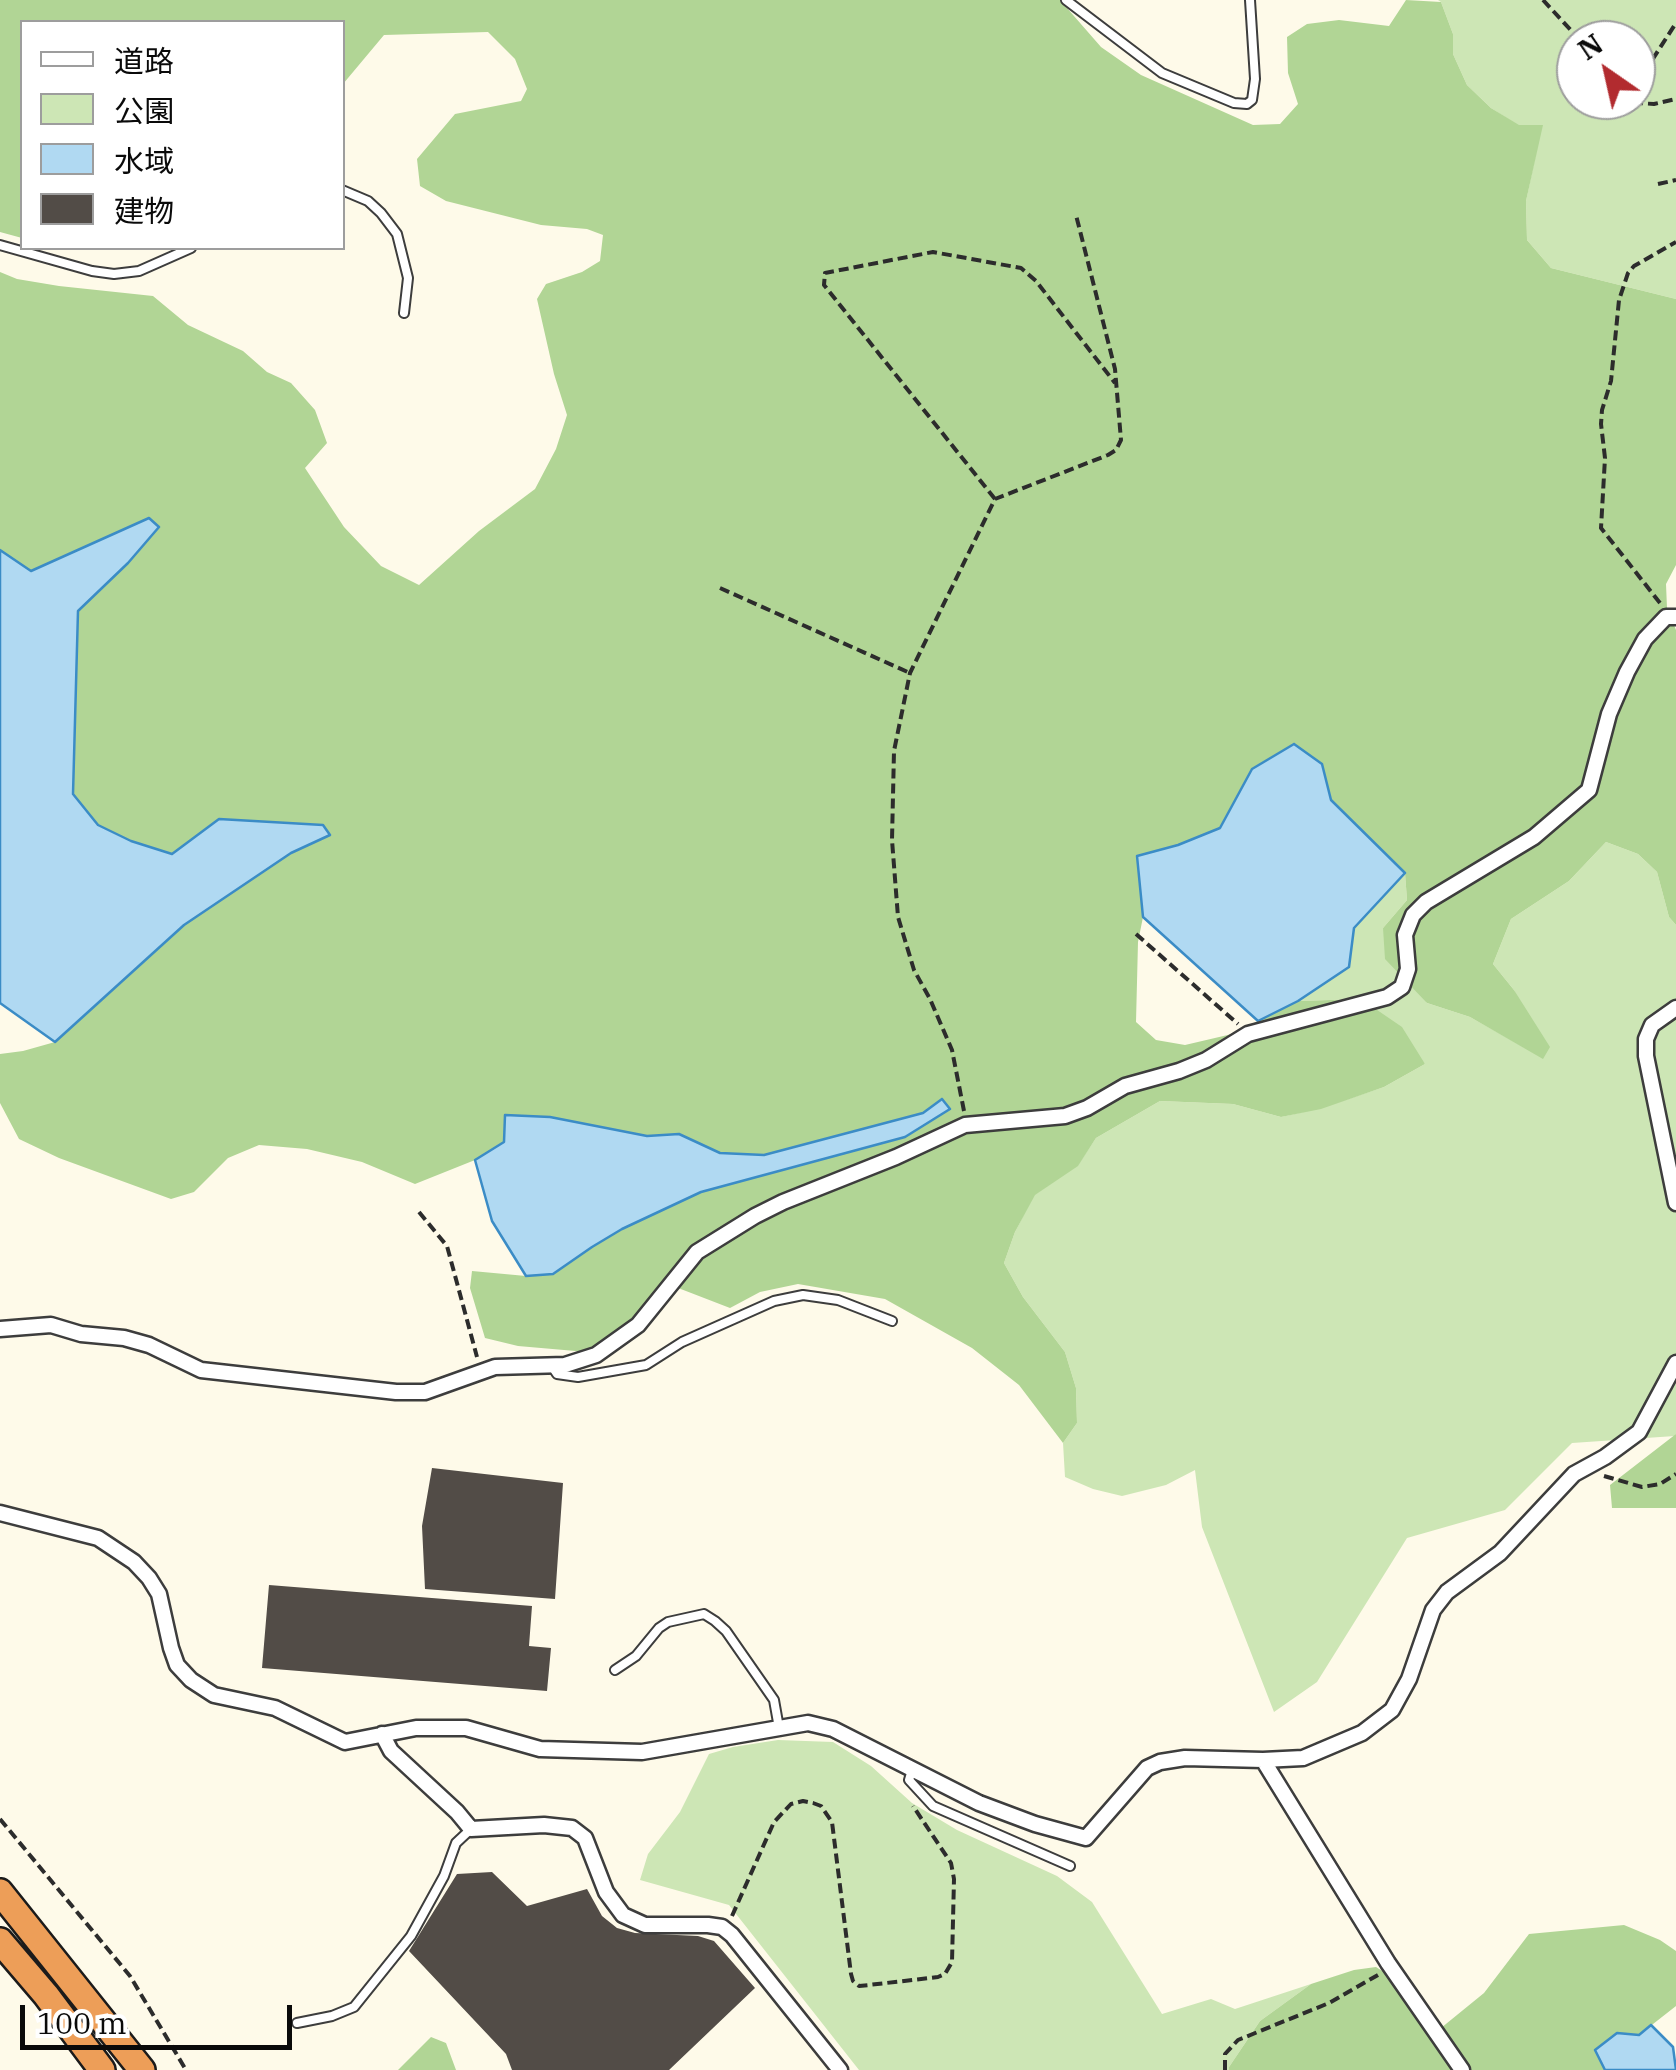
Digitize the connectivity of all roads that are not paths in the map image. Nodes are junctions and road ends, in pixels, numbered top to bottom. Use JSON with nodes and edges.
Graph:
{"nodes":[{"id":1,"x":1066,"y":0,"type":"edge"},
{"id":2,"x":1250,"y":0,"type":"edge"},
{"id":3,"x":345,"y":191,"type":"edge"},
{"id":4,"x":0,"y":245,"type":"edge"},
{"id":5,"x":186,"y":250,"type":"edge"},
{"id":6,"x":404,"y":313,"type":"dead end"},
{"id":7,"x":1671,"y":617,"type":"edge"},
{"id":8,"x":1676,"y":1008,"type":"edge"},
{"id":9,"x":1676,"y":1203,"type":"edge"},
{"id":10,"x":892,"y":1322,"type":"dead end"},
{"id":11,"x":0,"y":1329,"type":"edge"},
{"id":12,"x":1676,"y":1364,"type":"edge"},
{"id":13,"x":550,"y":1365,"type":"junction"},
{"id":14,"x":0,"y":1513,"type":"edge"},
{"id":15,"x":614,"y":1670,"type":"dead end"},
{"id":16,"x":779,"y":1728,"type":"junction"},
{"id":17,"x":382,"y":1734,"type":"junction"},
{"id":18,"x":1263,"y":1760,"type":"junction"},
{"id":19,"x":912,"y":1770,"type":"junction"},
{"id":20,"x":471,"y":1829,"type":"junction"},
{"id":21,"x":1070,"y":1866,"type":"dead end"},
{"id":22,"x":0,"y":1892,"type":"edge"},
{"id":23,"x":0,"y":1941,"type":"edge"},
{"id":24,"x":297,"y":2023,"type":"dead end"},
{"id":25,"x":102,"y":2070,"type":"edge"},
{"id":26,"x":142,"y":2070,"type":"edge"},
{"id":27,"x":840,"y":2070,"type":"edge"},
{"id":28,"x":1462,"y":2070,"type":"edge"}],
"edges":[{"from":1,"to":2,"type":"lane"},
{"from":3,"to":6,"type":"lane"},
{"from":4,"to":5,"type":"lane"},
{"from":7,"to":13,"type":"street"},
{"from":8,"to":9,"type":"street"},
{"from":10,"to":13,"type":"lane"},
{"from":11,"to":13,"type":"street"},
{"from":12,"to":18,"type":"street"},
{"from":14,"to":17,"type":"street"},
{"from":15,"to":16,"type":"lane"},
{"from":16,"to":17,"type":"street"},
{"from":16,"to":19,"type":"street"},
{"from":17,"to":20,"type":"street"},
{"from":18,"to":19,"type":"street"},
{"from":18,"to":28,"type":"street"},
{"from":19,"to":21,"type":"lane"},
{"from":20,"to":24,"type":"lane"},
{"from":20,"to":27,"type":"street"},
{"from":22,"to":26,"type":"highway"},
{"from":23,"to":25,"type":"highway"}]}
